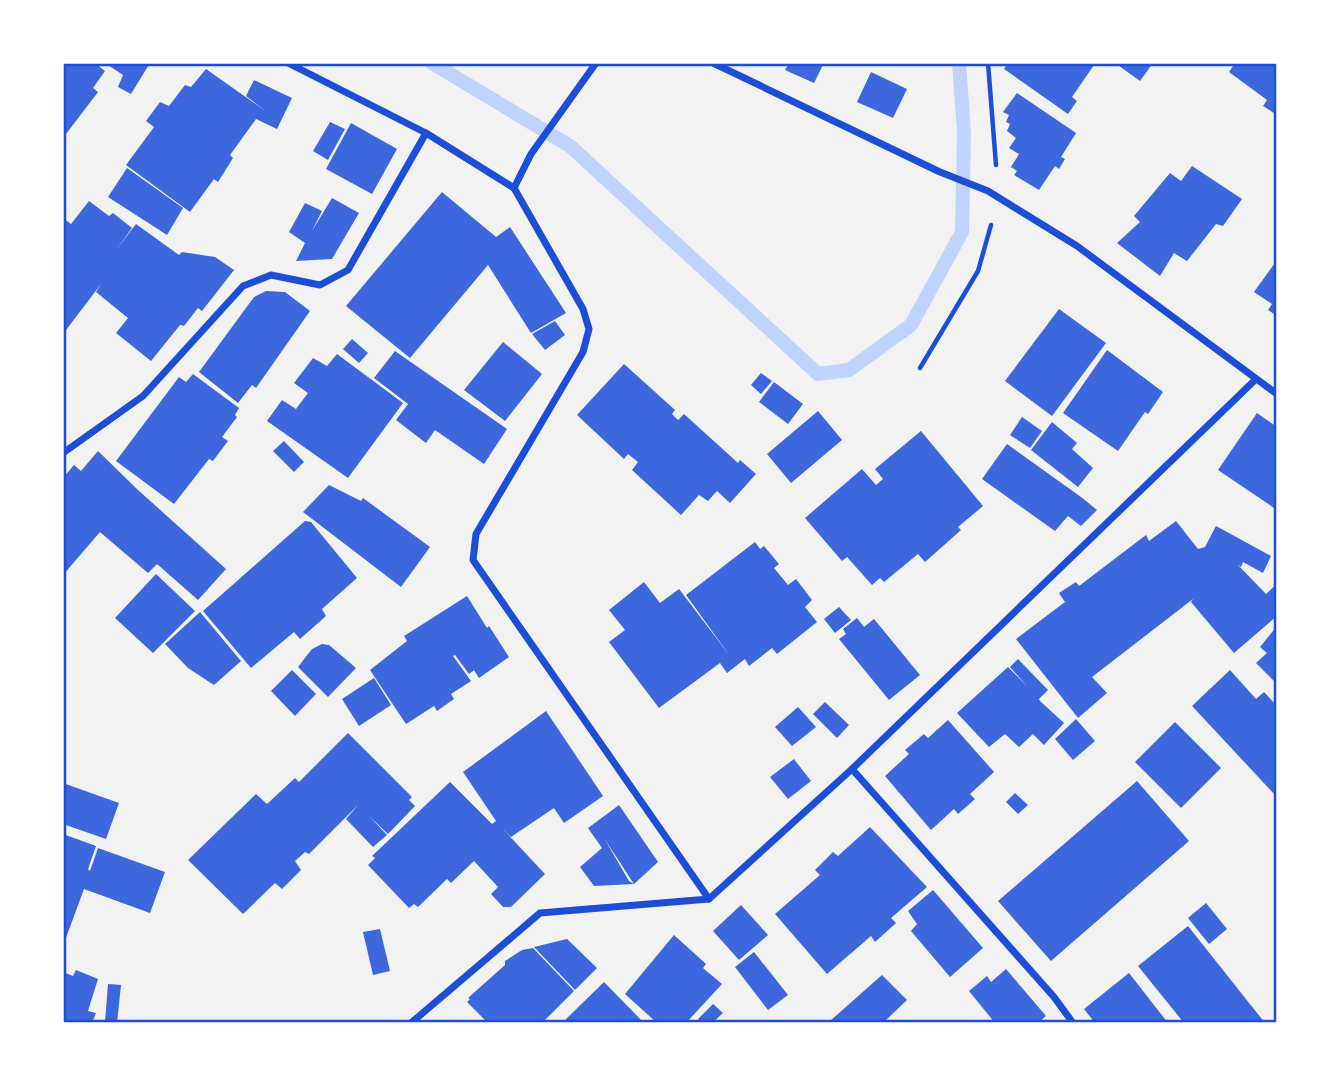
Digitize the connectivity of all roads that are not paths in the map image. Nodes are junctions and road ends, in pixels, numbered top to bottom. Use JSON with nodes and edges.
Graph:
{"nodes":[{"id":1,"x":288,"y":63,"type":"edge"},
{"id":2,"x":596,"y":63,"type":"edge"},
{"id":3,"x":713,"y":63,"type":"edge"},
{"id":4,"x":426,"y":133,"type":"junction"},
{"id":5,"x":514,"y":188,"type":"junction"},
{"id":6,"x":1255,"y":380,"type":"junction"},
{"id":7,"x":1277,"y":394,"type":"edge"},
{"id":8,"x":63,"y":453,"type":"edge"},
{"id":9,"x":852,"y":769,"type":"junction"},
{"id":10,"x":709,"y":899,"type":"junction"},
{"id":11,"x":411,"y":1023,"type":"edge"},
{"id":12,"x":1073,"y":1023,"type":"edge"}],
"edges":[{"from":1,"to":4,"type":"street"},
{"from":2,"to":5,"type":"street"},
{"from":3,"to":6,"type":"street"},
{"from":4,"to":5,"type":"street"},
{"from":4,"to":8,"type":"street"},
{"from":5,"to":10,"type":"street"},
{"from":6,"to":7,"type":"street"},
{"from":6,"to":9,"type":"street"},
{"from":9,"to":10,"type":"street"},
{"from":9,"to":12,"type":"street"},
{"from":10,"to":11,"type":"street"}]}
